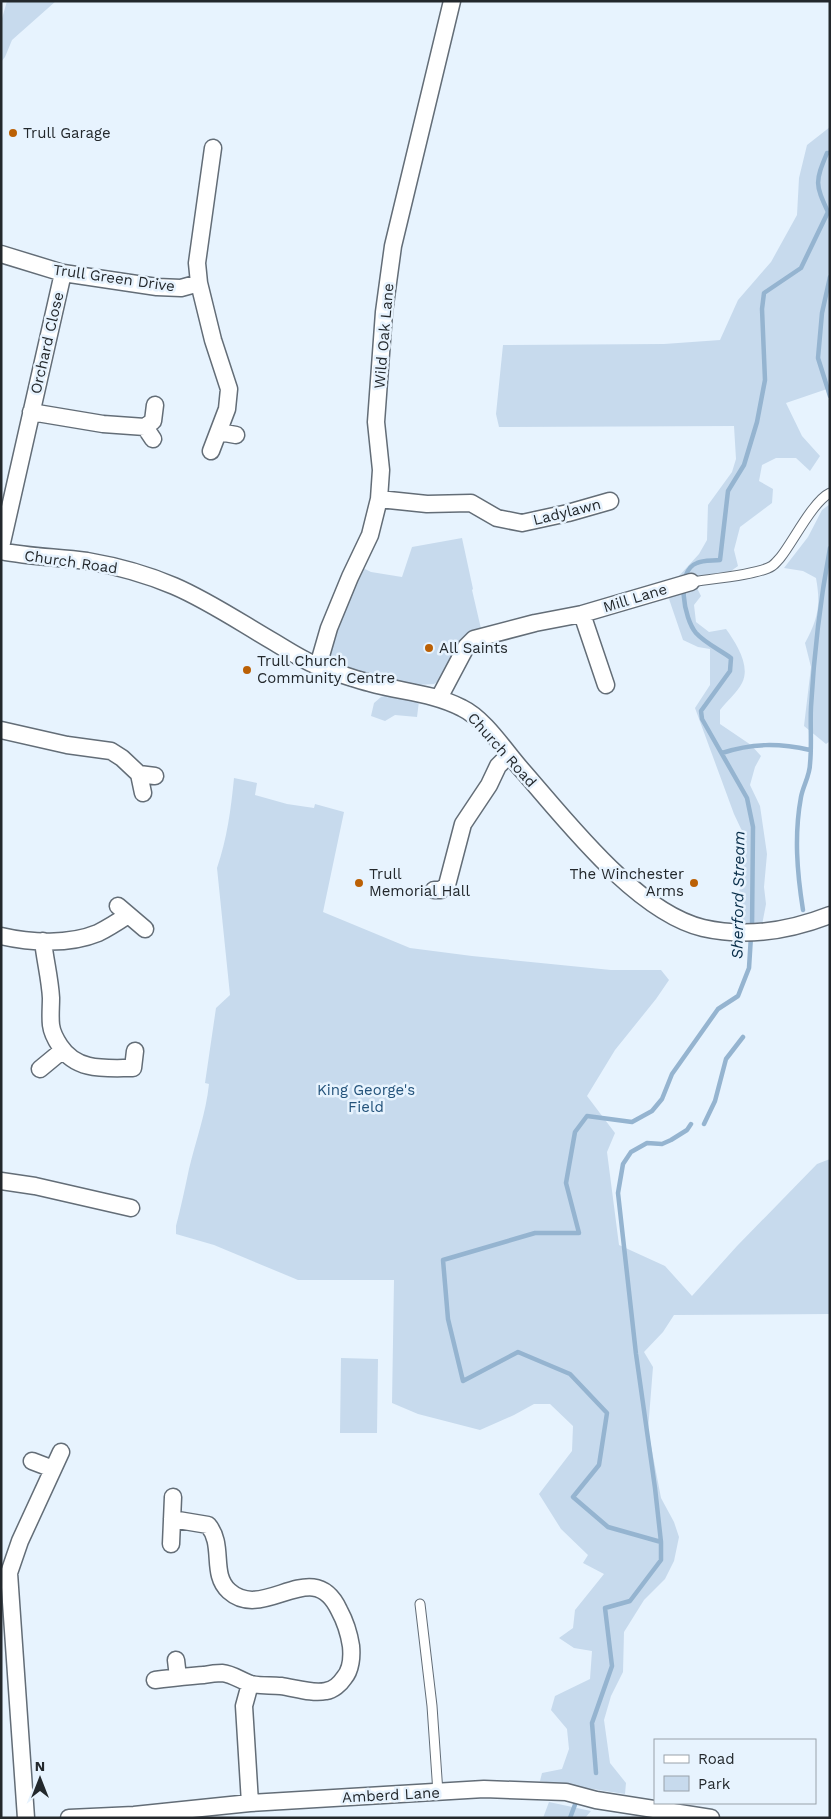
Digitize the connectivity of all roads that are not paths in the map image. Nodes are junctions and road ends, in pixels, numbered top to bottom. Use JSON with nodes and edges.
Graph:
{"nodes":[{"id":1,"x":452,"y":1,"type":"edge"},
{"id":2,"x":216,"y":157,"type":"dead end"},
{"id":3,"x":1,"y":254,"type":"edge"},
{"id":4,"x":63,"y":273,"type":"junction"},
{"id":5,"x":199,"y":283,"type":"junction"},
{"id":6,"x":155,"y":405,"type":"dead end"},
{"id":7,"x":31,"y":412,"type":"junction"},
{"id":8,"x":219,"y":432,"type":"junction"},
{"id":9,"x":236,"y":435,"type":"dead end"},
{"id":10,"x":211,"y":451,"type":"dead end"},
{"id":11,"x":830,"y":493,"type":"edge"},
{"id":12,"x":379,"y":499,"type":"junction"},
{"id":13,"x":610,"y":501,"type":"dead end"},
{"id":14,"x":1,"y":547,"type":"edge"},
{"id":15,"x":1,"y":551,"type":"edge"},
{"id":16,"x":692,"y":582,"type":"joint"},
{"id":17,"x":582,"y":614,"type":"junction"},
{"id":18,"x":318,"y":666,"type":"junction"},
{"id":19,"x":606,"y":685,"type":"dead end"},
{"id":20,"x":439,"y":698,"type":"junction"},
{"id":21,"x":1,"y":730,"type":"edge"},
{"id":22,"x":509,"y":755,"type":"junction"},
{"id":23,"x":143,"y":793,"type":"dead end"},
{"id":24,"x":434,"y":890,"type":"dead end"},
{"id":25,"x":830,"y":915,"type":"edge"},
{"id":26,"x":145,"y":929,"type":"dead end"},
{"id":27,"x":1,"y":936,"type":"edge"},
{"id":28,"x":43,"y":941,"type":"junction"},
{"id":29,"x":63,"y":1050,"type":"junction"},
{"id":30,"x":134,"y":1067,"type":"dead end"},
{"id":31,"x":40,"y":1069,"type":"dead end"},
{"id":32,"x":1,"y":1181,"type":"edge"},
{"id":33,"x":130,"y":1208,"type":"dead end"},
{"id":34,"x":61,"y":1452,"type":"dead end"},
{"id":35,"x":32,"y":1461,"type":"dead end"},
{"id":36,"x":53,"y":1469,"type":"junction"},
{"id":37,"x":173,"y":1497,"type":"dead end"},
{"id":38,"x":172,"y":1520,"type":"junction"},
{"id":39,"x":171,"y":1544,"type":"dead end"},
{"id":40,"x":420,"y":1604,"type":"dead end"},
{"id":41,"x":176,"y":1660,"type":"dead end"},
{"id":42,"x":178,"y":1677,"type":"junction"},
{"id":43,"x":154,"y":1680,"type":"dead end"},
{"id":44,"x":250,"y":1684,"type":"junction"},
{"id":45,"x":438,"y":1793,"type":"junction"},
{"id":46,"x":250,"y":1803,"type":"junction"},
{"id":47,"x":117,"y":1817,"type":"edge"},
{"id":48,"x":26,"y":1818,"type":"edge"},
{"id":49,"x":69,"y":1818,"type":"edge"},
{"id":50,"x":711,"y":1818,"type":"edge"}],
"edges":[{"from":1,"to":12,"type":"street","name":"Wild Oak Lane"},
{"from":2,"to":5,"type":"street","name":"Trull Green Drive"},
{"from":3,"to":4,"type":"street","name":"Trull Green Drive"},
{"from":4,"to":5,"type":"street","name":"Trull Green Drive"},
{"from":4,"to":7,"type":"street","name":"Orchard Close"},
{"from":5,"to":8,"type":"street","name":"Trull Green Drive"},
{"from":6,"to":7,"type":"street","name":"Orchard Close"},
{"from":7,"to":14,"type":"street","name":"Orchard Close"},
{"from":8,"to":9,"type":"street"},
{"from":8,"to":10,"type":"street","name":"Trull Green Drive"},
{"from":11,"to":16,"type":"lane","name":"Mill Lane"},
{"from":12,"to":13,"type":"street","name":"Ladylawn"},
{"from":12,"to":18,"type":"street","name":"Wild Oak Lane"},
{"from":15,"to":18,"type":"street","name":"Church Road"},
{"from":16,"to":17,"type":"street","name":"Mill Lane"},
{"from":17,"to":19,"type":"street"},
{"from":17,"to":20,"type":"street","name":"Mill Lane"},
{"from":18,"to":20,"type":"street","name":"Church Road"},
{"from":20,"to":22,"type":"street","name":"Church Road"},
{"from":21,"to":23,"type":"street"},
{"from":22,"to":24,"type":"street"},
{"from":22,"to":25,"type":"street","name":"Church Road"},
{"from":26,"to":28,"type":"street"},
{"from":27,"to":28,"type":"street"},
{"from":28,"to":29,"type":"street"},
{"from":29,"to":30,"type":"street"},
{"from":29,"to":31,"type":"street"},
{"from":32,"to":33,"type":"street"},
{"from":34,"to":36,"type":"street"},
{"from":35,"to":36,"type":"street"},
{"from":36,"to":48,"type":"street"},
{"from":37,"to":38,"type":"street"},
{"from":38,"to":39,"type":"street"},
{"from":38,"to":44,"type":"street"},
{"from":40,"to":45,"type":"lane"},
{"from":41,"to":42,"type":"street"},
{"from":42,"to":43,"type":"street"},
{"from":42,"to":44,"type":"street"},
{"from":44,"to":46,"type":"street"},
{"from":45,"to":46,"type":"street","name":"Amberd Lane"},
{"from":45,"to":50,"type":"street","name":"Amberd Lane"},
{"from":46,"to":47,"type":"street","name":"Amberd Lane"},
{"from":47,"to":49,"type":"street","name":"Amberd Lane"}]}
